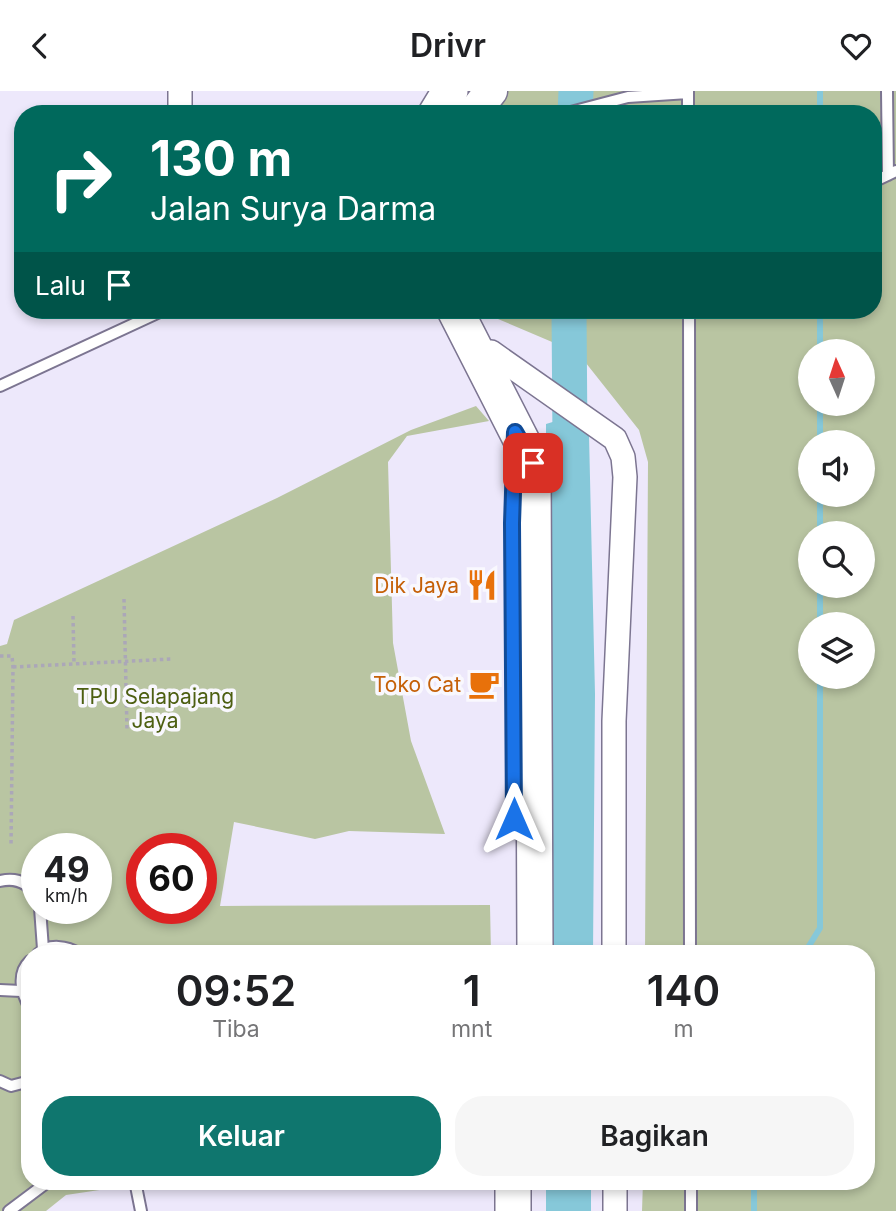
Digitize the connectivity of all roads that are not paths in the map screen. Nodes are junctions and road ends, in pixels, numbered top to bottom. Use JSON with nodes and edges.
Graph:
{"nodes":[{"id":1,"x":491,"y":91,"type":"edge"},
{"id":2,"x":887,"y":91,"type":"edge"},
{"id":3,"x":688,"y":92,"type":"edge"},
{"id":4,"x":480,"y":105,"type":"edge"},
{"id":5,"x":598,"y":105,"type":"edge"},
{"id":6,"x":892,"y":173,"type":"edge"},
{"id":7,"x":145,"y":319,"type":"edge"},
{"id":8,"x":459,"y":319,"type":"edge"},
{"id":9,"x":475,"y":319,"type":"edge"},
{"id":10,"x":688,"y":319,"type":"edge"},
{"id":11,"x":491,"y":352,"type":"junction"},
{"id":12,"x":0,"y":386,"type":"edge"},
{"id":13,"x":515,"y":432,"type":"junction"},
{"id":14,"x":0,"y":880,"type":"edge"},
{"id":15,"x":21,"y":882,"type":"edge"},
{"id":16,"x":40,"y":924,"type":"edge"},
{"id":17,"x":40,"y":945,"type":"edge"},
{"id":18,"x":515,"y":945,"type":"edge"},
{"id":19,"x":535,"y":945,"type":"edge"},
{"id":20,"x":614,"y":945,"type":"edge"},
{"id":21,"x":690,"y":945,"type":"edge"},
{"id":22,"x":0,"y":990,"type":"edge"},
{"id":23,"x":21,"y":991,"type":"edge"},
{"id":24,"x":0,"y":1081,"type":"edge"},
{"id":25,"x":21,"y":1083,"type":"edge"},
{"id":26,"x":37,"y":1190,"type":"edge"},
{"id":27,"x":137,"y":1190,"type":"edge"},
{"id":28,"x":513,"y":1190,"type":"edge"},
{"id":29,"x":535,"y":1190,"type":"edge"},
{"id":30,"x":615,"y":1190,"type":"edge"},
{"id":31,"x":691,"y":1190,"type":"edge"},
{"id":32,"x":9,"y":1211,"type":"edge"},
{"id":33,"x":141,"y":1211,"type":"edge"},
{"id":34,"x":513,"y":1211,"type":"edge"},
{"id":35,"x":535,"y":1211,"type":"edge"},
{"id":36,"x":615,"y":1211,"type":"edge"},
{"id":37,"x":691,"y":1211,"type":"edge"}],
"edges":[{"from":1,"to":4,"type":"main road"},
{"from":2,"to":6,"type":"lane"},
{"from":3,"to":5,"type":"lane"},
{"from":7,"to":12,"type":"lane"},
{"from":8,"to":13,"type":"main road"},
{"from":9,"to":11,"type":"main road"},
{"from":10,"to":21,"type":"lane"},
{"from":11,"to":13,"type":"main road"},
{"from":11,"to":20,"type":"street"},
{"from":13,"to":18,"type":"main road"},
{"from":13,"to":19,"type":"main road"},
{"from":14,"to":15,"type":"lane"},
{"from":16,"to":17,"type":"lane"},
{"from":22,"to":23,"type":"lane"},
{"from":24,"to":25,"type":"lane"},
{"from":26,"to":32,"type":"lane"},
{"from":27,"to":33,"type":"lane"},
{"from":28,"to":34,"type":"main road"},
{"from":29,"to":35,"type":"main road"},
{"from":30,"to":36,"type":"street"},
{"from":31,"to":37,"type":"lane"}]}
